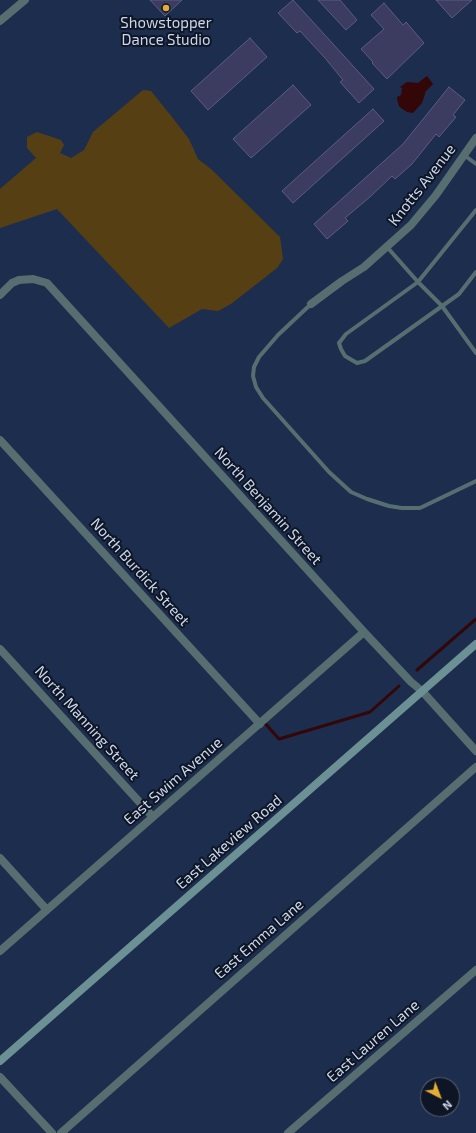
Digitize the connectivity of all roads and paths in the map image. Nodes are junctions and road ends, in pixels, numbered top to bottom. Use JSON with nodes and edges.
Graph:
{"nodes":[{"id":1,"x":25,"y":0,"type":"edge"},
{"id":2,"x":0,"y":21,"type":"edge"},
{"id":3,"x":476,"y":138,"type":"edge"},
{"id":4,"x":464,"y":155,"type":"junction"},
{"id":5,"x":476,"y":164,"type":"edge"},
{"id":6,"x":476,"y":210,"type":"edge"},
{"id":7,"x":387,"y":248,"type":"junction"},
{"id":8,"x":476,"y":272,"type":"edge"},
{"id":9,"x":418,"y":282,"type":"junction"},
{"id":10,"x":0,"y":295,"type":"edge"},
{"id":11,"x":311,"y":304,"type":"joint"},
{"id":12,"x":442,"y":306,"type":"junction"},
{"id":13,"x":476,"y":353,"type":"edge"},
{"id":14,"x":0,"y":440,"type":"edge"},
{"id":15,"x":476,"y":481,"type":"edge"},
{"id":16,"x":364,"y":632,"type":"junction"},
{"id":17,"x":476,"y":644,"type":"edge"},
{"id":18,"x":0,"y":649,"type":"edge"},
{"id":19,"x":422,"y":691,"type":"junction"},
{"id":20,"x":260,"y":724,"type":"junction"},
{"id":21,"x":476,"y":751,"type":"edge"},
{"id":22,"x":476,"y":767,"type":"edge"},
{"id":23,"x":153,"y":817,"type":"junction"},
{"id":24,"x":0,"y":858,"type":"edge"},
{"id":25,"x":47,"y":910,"type":"junction"},
{"id":26,"x":0,"y":951,"type":"edge"},
{"id":27,"x":476,"y":970,"type":"edge"},
{"id":28,"x":0,"y":1061,"type":"edge"},
{"id":29,"x":0,"y":1077,"type":"edge"},
{"id":30,"x":52,"y":1133,"type":"edge"},
{"id":31,"x":61,"y":1133,"type":"edge"},
{"id":32,"x":288,"y":1133,"type":"edge"}],
"edges":[{"from":1,"to":2,"type":"street"},
{"from":3,"to":4,"type":"street","name":"Knotts Avenue"},
{"from":4,"to":5,"type":"lane"},
{"from":4,"to":7,"type":"street","name":"Knotts Avenue"},
{"from":6,"to":9,"type":"lane"},
{"from":7,"to":9,"type":"lane"},
{"from":7,"to":11,"type":"street","name":"Knotts Avenue"},
{"from":8,"to":12,"type":"lane"},
{"from":9,"to":12,"type":"lane"},
{"from":9,"to":12,"type":"lane"},
{"from":10,"to":16,"type":"street","name":"North Benjamin Street"},
{"from":11,"to":15,"type":"lane"},
{"from":12,"to":13,"type":"lane"},
{"from":14,"to":20,"type":"street","name":"North Burdick Street"},
{"from":16,"to":19,"type":"street","name":"North Benjamin Street"},
{"from":16,"to":20,"type":"street","name":"East Swim Avenue"},
{"from":17,"to":19,"type":"street","name":"East Lakeview Road"},
{"from":18,"to":23,"type":"street","name":"North Manning Street"},
{"from":19,"to":21,"type":"street","name":"North Benjamin Street"},
{"from":19,"to":28,"type":"street","name":"East Lakeview Road"},
{"from":20,"to":23,"type":"street","name":"East Swim Avenue"},
{"from":22,"to":31,"type":"street","name":"East Emma Lane"},
{"from":23,"to":25,"type":"street","name":"East Swim Avenue"},
{"from":24,"to":25,"type":"street"},
{"from":25,"to":26,"type":"street","name":"East Swim Avenue"},
{"from":27,"to":32,"type":"street","name":"East Lauren Lane"},
{"from":29,"to":30,"type":"street"}]}
